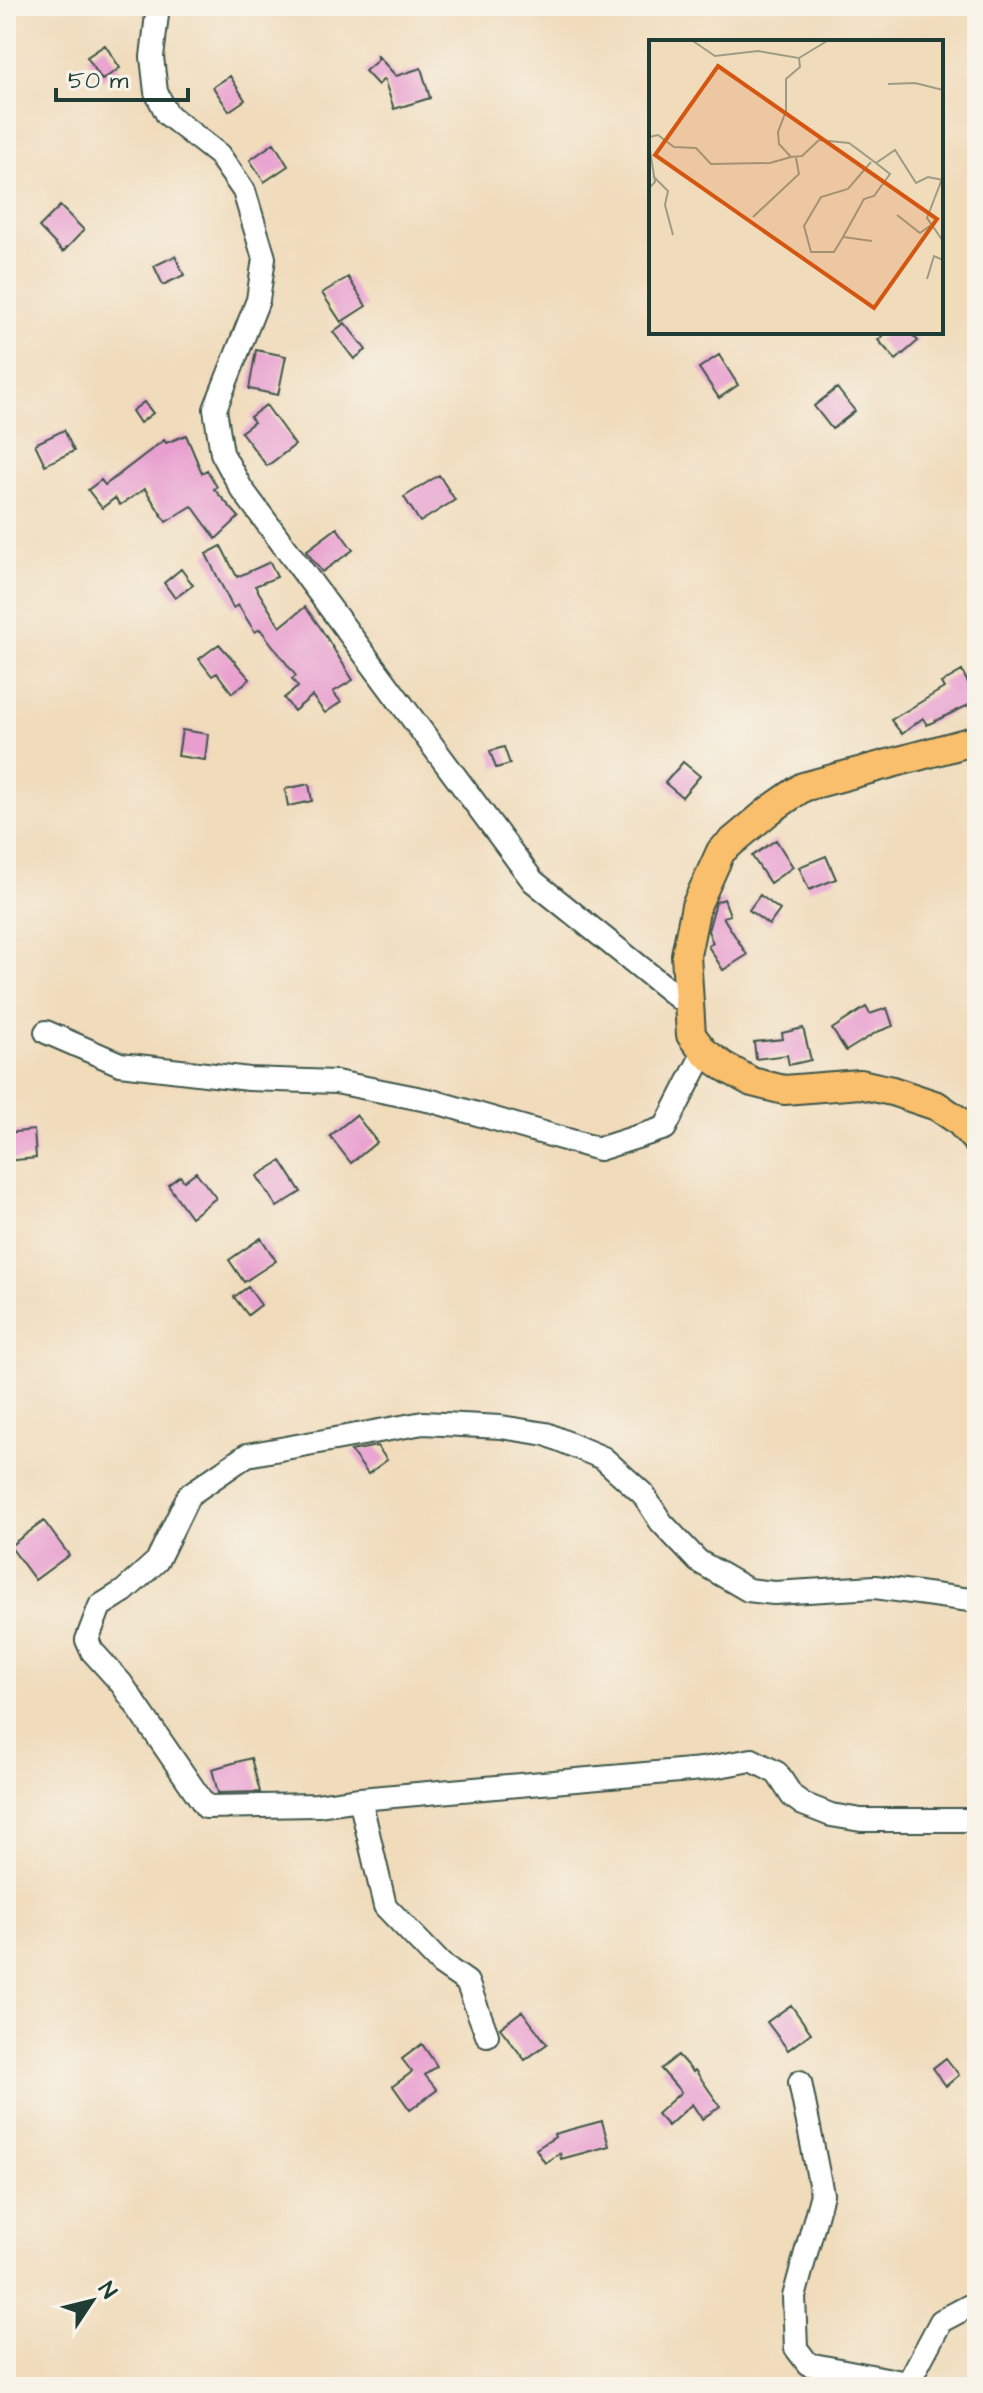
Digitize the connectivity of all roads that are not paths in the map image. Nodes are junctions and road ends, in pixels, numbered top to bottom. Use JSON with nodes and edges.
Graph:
{"nodes":[{"id":1,"x":158,"y":6,"type":"edge"},
{"id":2,"x":977,"y":740,"type":"edge"},
{"id":3,"x":686,"y":1004,"type":"junction"},
{"id":4,"x":46,"y":1032,"type":"dead end"},
{"id":5,"x":704,"y":1052,"type":"junction"},
{"id":6,"x":977,"y":1141,"type":"edge"},
{"id":7,"x":977,"y":1601,"type":"edge"},
{"id":8,"x":360,"y":1799,"type":"junction"},
{"id":9,"x":977,"y":1820,"type":"edge"},
{"id":10,"x":487,"y":2035,"type":"dead end"},
{"id":11,"x":800,"y":2082,"type":"dead end"},
{"id":12,"x":977,"y":2302,"type":"edge"},
{"id":13,"x":907,"y":2385,"type":"edge"}],
"edges":[{"from":1,"to":3,"type":"street"},
{"from":2,"to":3,"type":"main road"},
{"from":3,"to":5,"type":"main road"},
{"from":4,"to":5,"type":"street"},
{"from":5,"to":6,"type":"main road"},
{"from":7,"to":8,"type":"street"},
{"from":8,"to":9,"type":"street"},
{"from":8,"to":10,"type":"street"},
{"from":11,"to":13,"type":"street"},
{"from":12,"to":13,"type":"street"}]}
